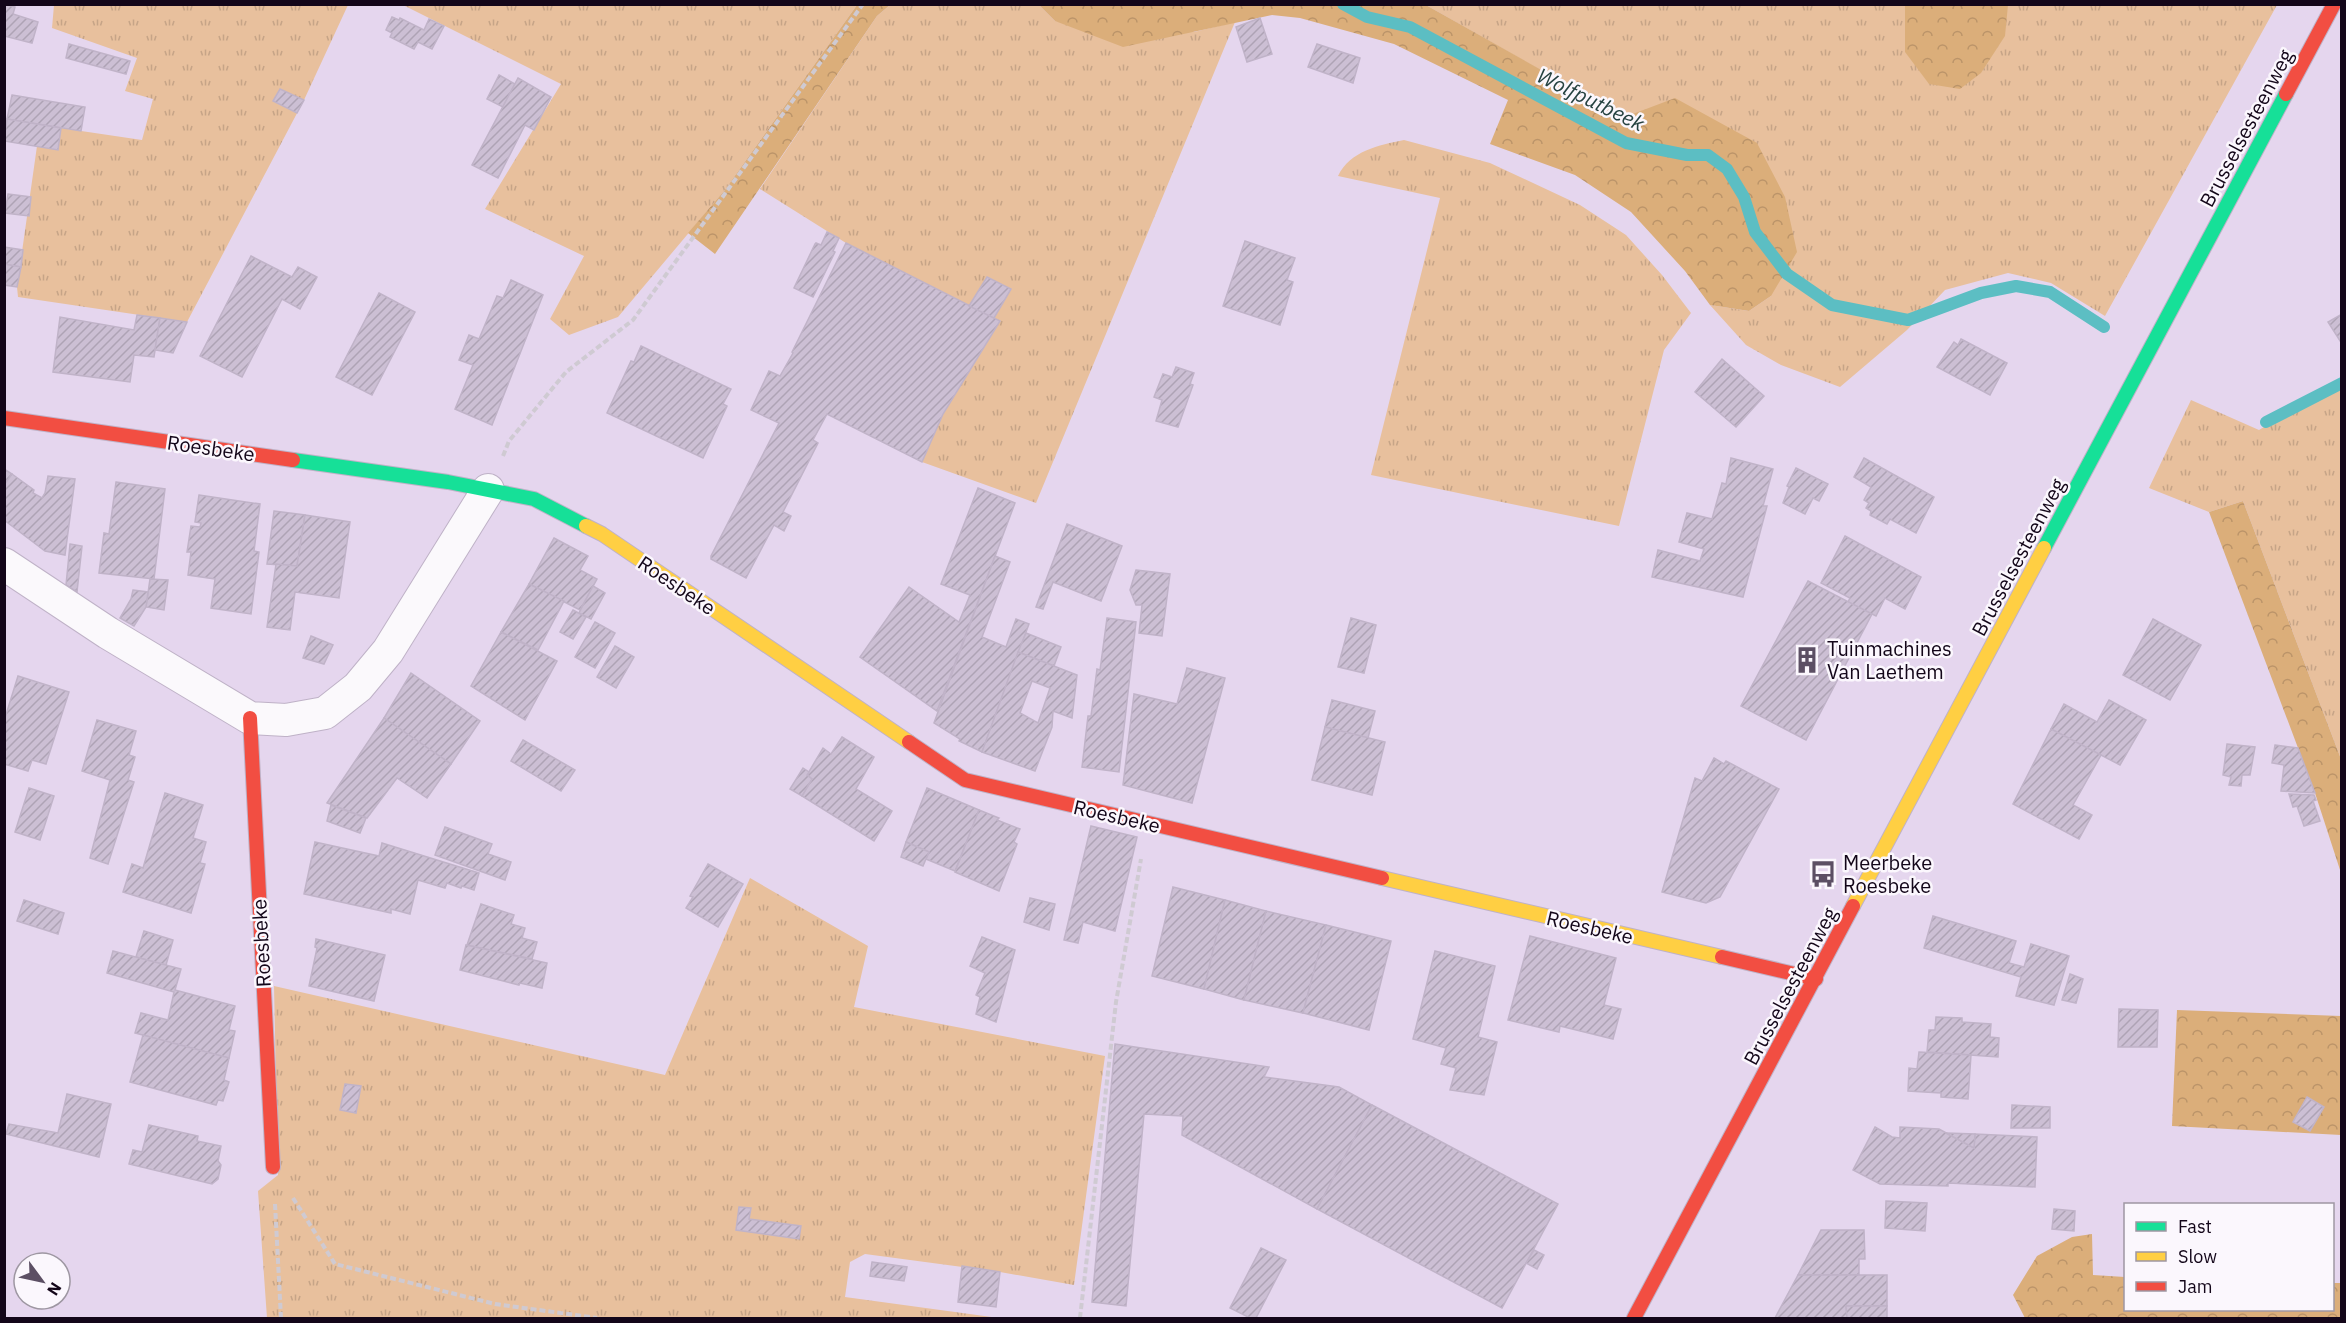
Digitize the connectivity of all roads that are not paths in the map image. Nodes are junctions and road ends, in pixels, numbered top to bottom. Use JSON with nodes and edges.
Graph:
{"nodes":[{"id":1,"x":2334,"y":4,"type":"edge"},
{"id":2,"x":4,"y":418,"type":"edge"},
{"id":3,"x":488,"y":490,"type":"junction"},
{"id":4,"x":4,"y":564,"type":"edge"},
{"id":5,"x":250,"y":718,"type":"junction"},
{"id":6,"x":1816,"y":979,"type":"junction"},
{"id":7,"x":273,"y":1167,"type":"road end"},
{"id":8,"x":1634,"y":1318,"type":"edge"}],
"edges":[{"from":1,"to":6,"type":"street","name":"Brusselsesteenweg"},
{"from":2,"to":3,"type":"street","name":"Roesbeke"},
{"from":3,"to":5,"type":"street"},
{"from":3,"to":6,"type":"street","name":"Roesbeke"},
{"from":4,"to":5,"type":"street"},
{"from":5,"to":7,"type":"street","name":"Roesbeke"},
{"from":6,"to":8,"type":"street","name":"Brusselsesteenweg"}]}
